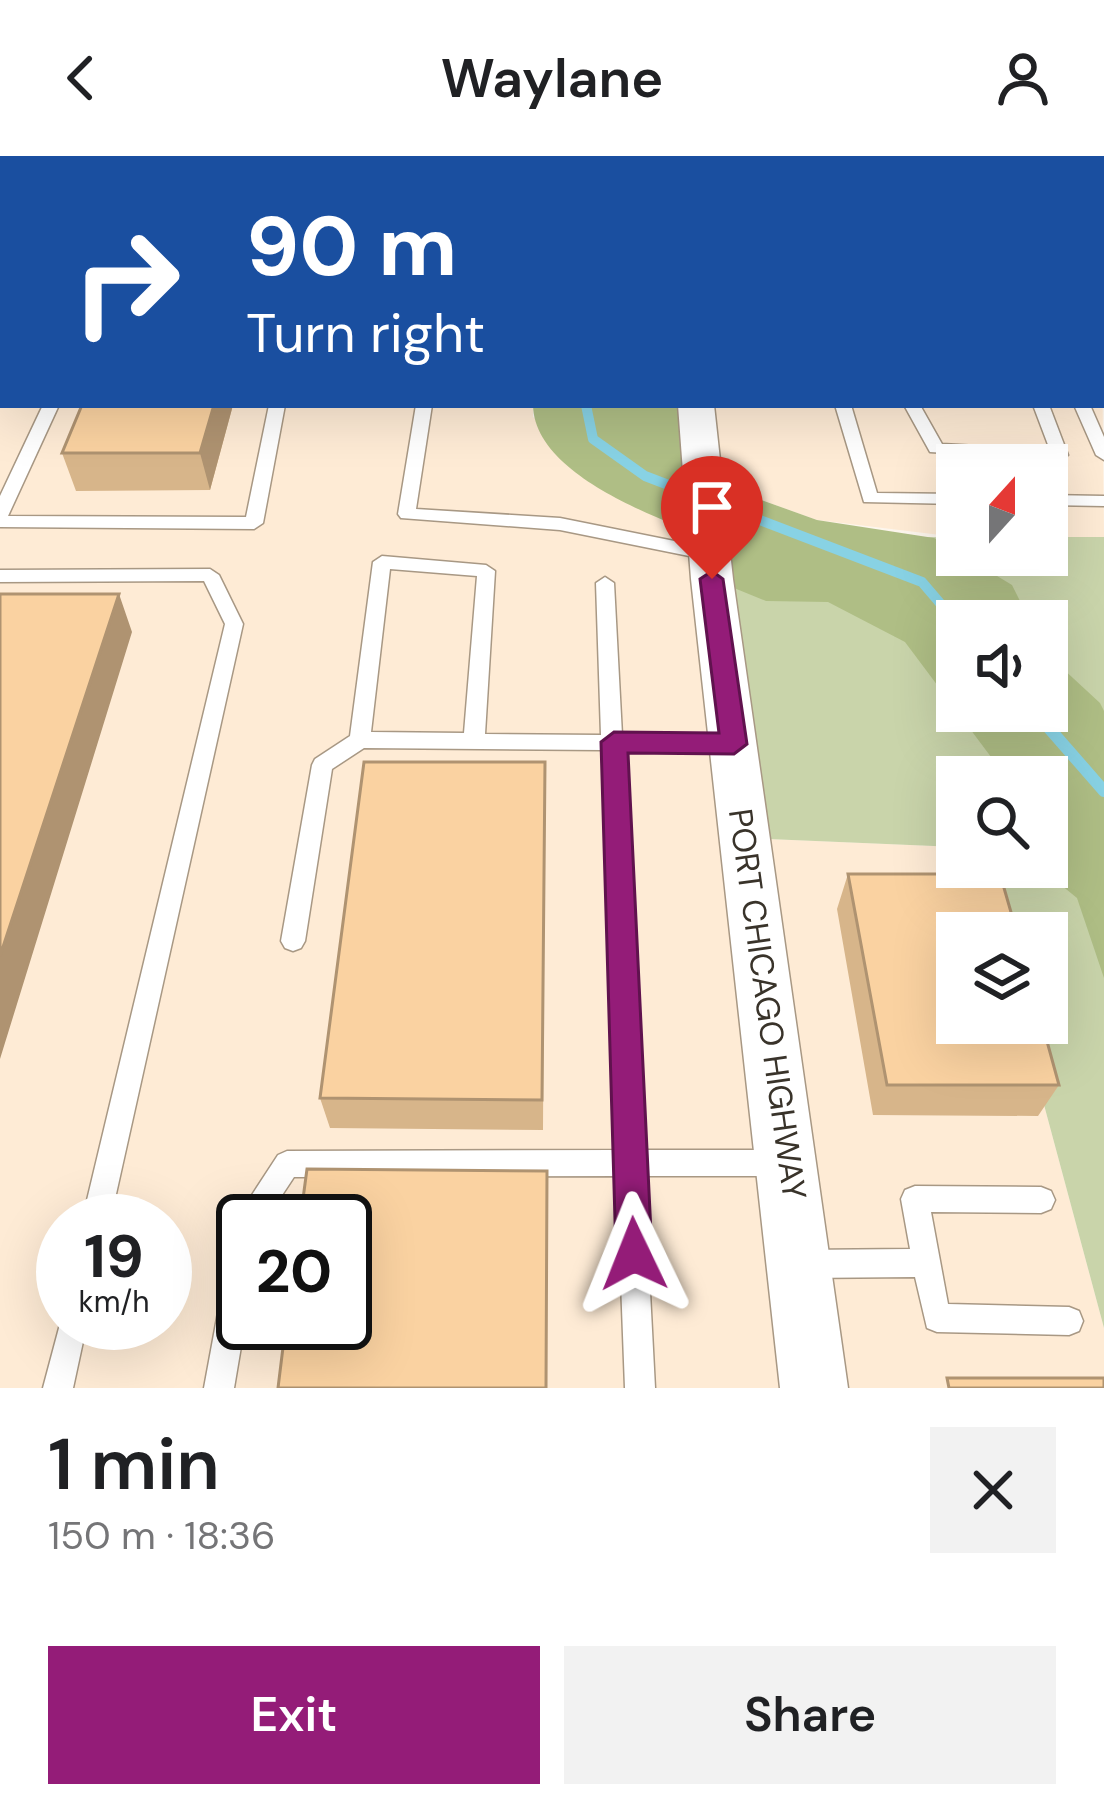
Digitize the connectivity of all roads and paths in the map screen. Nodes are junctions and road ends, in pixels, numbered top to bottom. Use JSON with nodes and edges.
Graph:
{"nodes":[{"id":1,"x":50,"y":408,"type":"edge"},
{"id":2,"x":277,"y":408,"type":"edge"},
{"id":3,"x":424,"y":408,"type":"edge"},
{"id":4,"x":696,"y":408,"type":"edge"},
{"id":5,"x":844,"y":408,"type":"edge"},
{"id":6,"x":914,"y":408,"type":"edge"},
{"id":7,"x":1042,"y":408,"type":"edge"},
{"id":8,"x":1083,"y":408,"type":"edge"},
{"id":9,"x":1056,"y":444,"type":"edge"},
{"id":10,"x":936,"y":449,"type":"edge"},
{"id":11,"x":1068,"y":454,"type":"edge"},
{"id":12,"x":1104,"y":454,"type":"edge"},
{"id":13,"x":936,"y":499,"type":"edge"},
{"id":14,"x":1068,"y":500,"type":"edge"},
{"id":15,"x":1104,"y":501,"type":"edge"},
{"id":16,"x":0,"y":518,"type":"edge"},
{"id":17,"x":711,"y":566,"type":"junction"},
{"id":18,"x":0,"y":576,"type":"edge"},
{"id":19,"x":604,"y":584,"type":"dead end"},
{"id":20,"x":360,"y":740,"type":"junction"},
{"id":21,"x":474,"y":741,"type":"junction"},
{"id":22,"x":614,"y":742,"type":"junction"},
{"id":23,"x":734,"y":744,"type":"junction"},
{"id":24,"x":293,"y":941,"type":"dead end"},
{"id":25,"x":789,"y":1163,"type":"junction"},
{"id":26,"x":631,"y":1165,"type":"junction"},
{"id":27,"x":103,"y":1194,"type":"edge"},
{"id":28,"x":267,"y":1194,"type":"edge"},
{"id":29,"x":1040,"y":1200,"type":"dead end"},
{"id":30,"x":926,"y":1263,"type":"junction"},
{"id":31,"x":801,"y":1264,"type":"junction"},
{"id":32,"x":1069,"y":1321,"type":"dead end"},
{"id":33,"x":67,"y":1350,"type":"edge"},
{"id":34,"x":226,"y":1350,"type":"edge"},
{"id":35,"x":58,"y":1388,"type":"edge"},
{"id":36,"x":219,"y":1388,"type":"edge"},
{"id":37,"x":640,"y":1388,"type":"edge"},
{"id":38,"x":814,"y":1388,"type":"edge"}],
"edges":[{"from":1,"to":16,"type":"lane"},
{"from":2,"to":16,"type":"lane"},
{"from":3,"to":17,"type":"lane"},
{"from":4,"to":17,"type":"street","name":"PORT CHICAGO HIGHWAY"},
{"from":5,"to":13,"type":"lane"},
{"from":6,"to":10,"type":"lane"},
{"from":7,"to":9,"type":"lane"},
{"from":8,"to":12,"type":"lane"},
{"from":11,"to":12,"type":"lane"},
{"from":14,"to":15,"type":"lane"},
{"from":17,"to":23,"type":"street","name":"PORT CHICAGO HIGHWAY"},
{"from":18,"to":27,"type":"lane"},
{"from":19,"to":22,"type":"lane"},
{"from":20,"to":21,"type":"lane"},
{"from":20,"to":21,"type":"lane"},
{"from":20,"to":24,"type":"lane"},
{"from":21,"to":22,"type":"lane"},
{"from":22,"to":23,"type":"lane"},
{"from":22,"to":26,"type":"lane"},
{"from":23,"to":25,"type":"street","name":"PORT CHICAGO HIGHWAY"},
{"from":25,"to":26,"type":"lane"},
{"from":25,"to":31,"type":"street","name":"PORT CHICAGO HIGHWAY"},
{"from":26,"to":28,"type":"lane"},
{"from":26,"to":37,"type":"lane"},
{"from":29,"to":30,"type":"lane"},
{"from":30,"to":31,"type":"lane"},
{"from":30,"to":32,"type":"lane"},
{"from":31,"to":38,"type":"street","name":"PORT CHICAGO HIGHWAY"},
{"from":33,"to":35,"type":"lane"},
{"from":34,"to":36,"type":"lane"}]}
